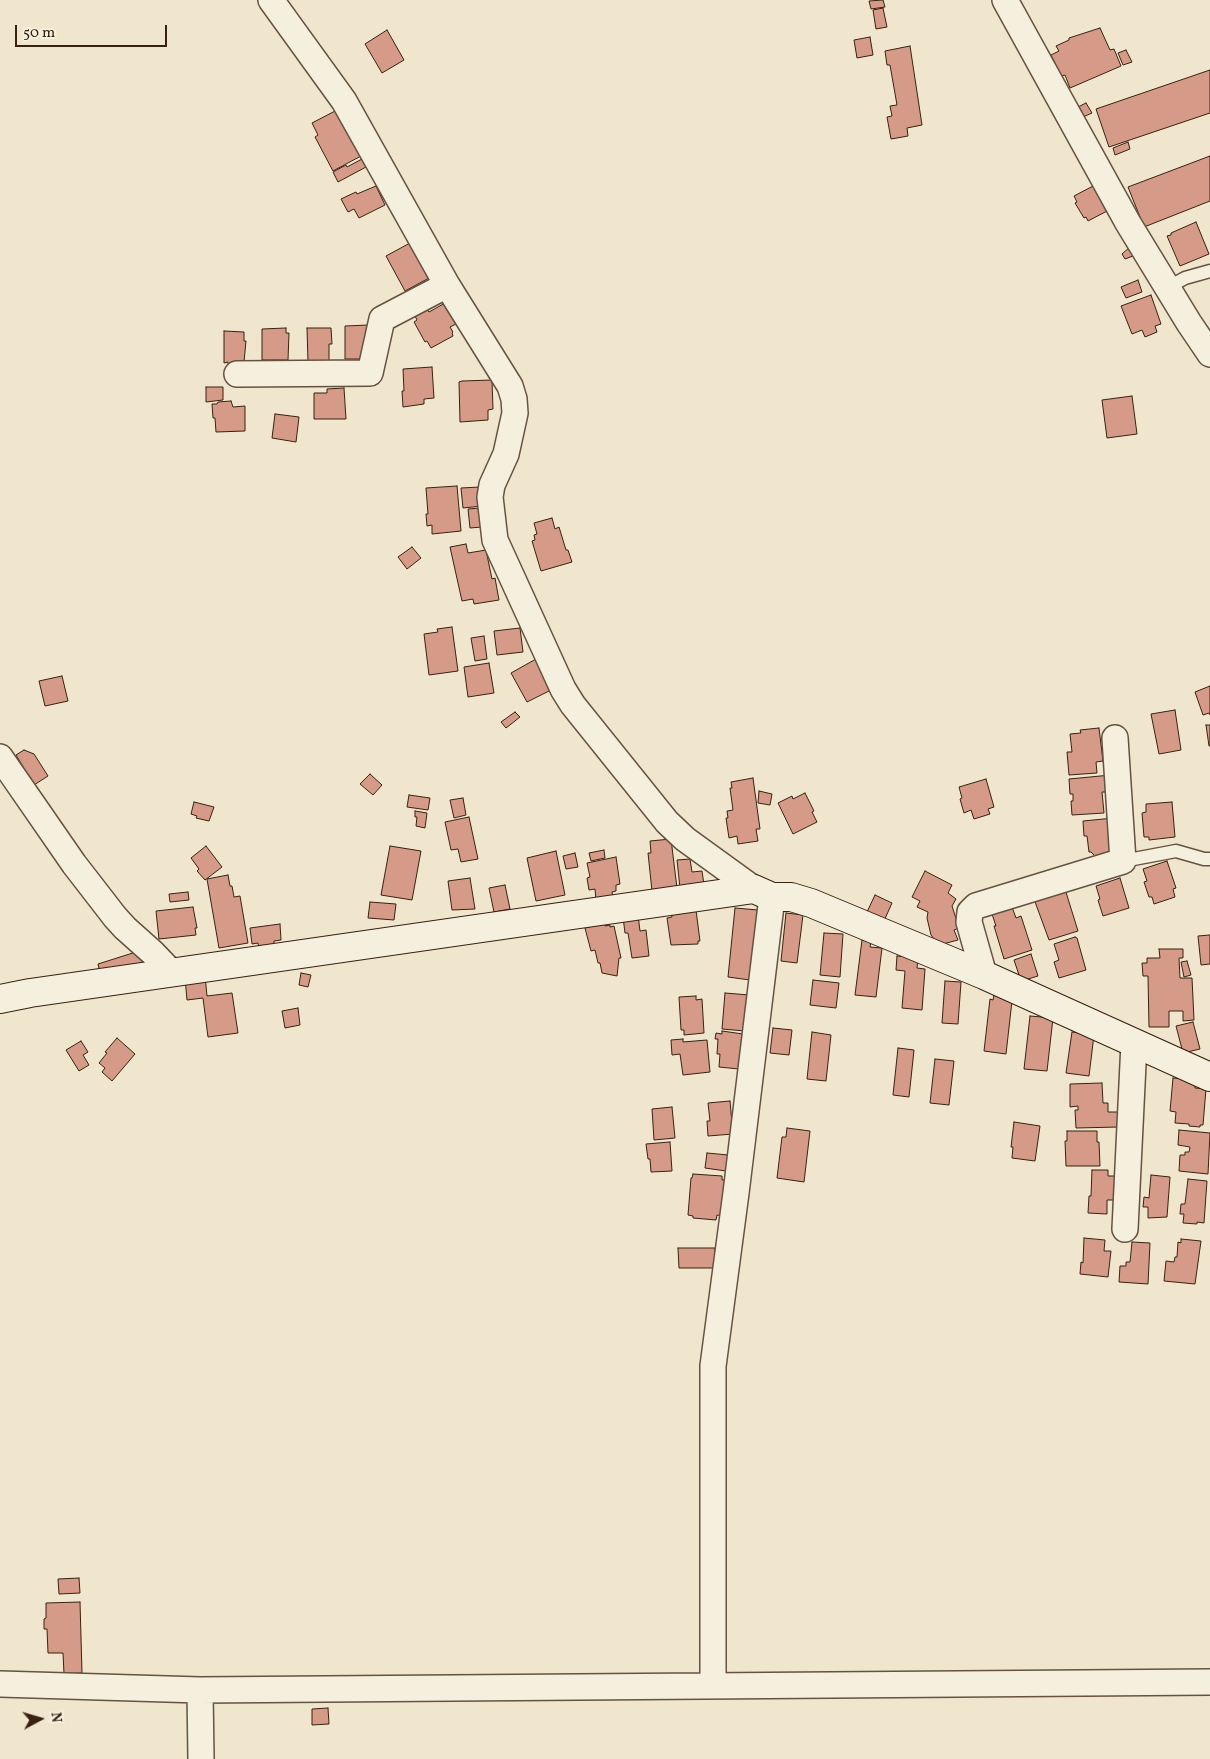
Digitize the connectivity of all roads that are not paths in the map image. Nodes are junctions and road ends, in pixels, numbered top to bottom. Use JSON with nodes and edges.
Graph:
{"nodes":[{"id":1,"x":271,"y":0,"type":"edge"},
{"id":2,"x":1005,"y":0,"type":"edge"},
{"id":3,"x":1210,"y":271,"type":"edge"},
{"id":4,"x":447,"y":285,"type":"junction"},
{"id":5,"x":1167,"y":288,"type":"junction"},
{"id":6,"x":1210,"y":354,"type":"edge"},
{"id":7,"x":237,"y":374,"type":"dead end"},
{"id":8,"x":1115,"y":738,"type":"dead end"},
{"id":9,"x":0,"y":757,"type":"edge"},
{"id":10,"x":1210,"y":859,"type":"edge"},
{"id":11,"x":1123,"y":861,"type":"junction"},
{"id":12,"x":763,"y":893,"type":"junction"},
{"id":13,"x":172,"y":973,"type":"junction"},
{"id":14,"x":984,"y":975,"type":"junction"},
{"id":15,"x":0,"y":999,"type":"edge"},
{"id":16,"x":1134,"y":1043,"type":"junction"},
{"id":17,"x":1210,"y":1077,"type":"edge"},
{"id":18,"x":1125,"y":1229,"type":"dead end"},
{"id":19,"x":1210,"y":1682,"type":"edge"},
{"id":20,"x":0,"y":1684,"type":"edge"},
{"id":21,"x":713,"y":1685,"type":"junction"},
{"id":22,"x":200,"y":1690,"type":"junction"},
{"id":23,"x":201,"y":1759,"type":"edge"}],
"edges":[{"from":1,"to":4,"type":"street"},
{"from":2,"to":5,"type":"street"},
{"from":3,"to":5,"type":"lane"},
{"from":4,"to":7,"type":"street"},
{"from":4,"to":12,"type":"street"},
{"from":5,"to":6,"type":"street"},
{"from":8,"to":11,"type":"street"},
{"from":9,"to":13,"type":"street"},
{"from":10,"to":11,"type":"lane"},
{"from":11,"to":14,"type":"street"},
{"from":12,"to":13,"type":"street"},
{"from":12,"to":14,"type":"street"},
{"from":12,"to":21,"type":"street"},
{"from":13,"to":15,"type":"street"},
{"from":14,"to":16,"type":"street"},
{"from":16,"to":17,"type":"street"},
{"from":16,"to":18,"type":"street"},
{"from":19,"to":21,"type":"street"},
{"from":20,"to":22,"type":"street"},
{"from":21,"to":22,"type":"street"},
{"from":22,"to":23,"type":"street"}]}
